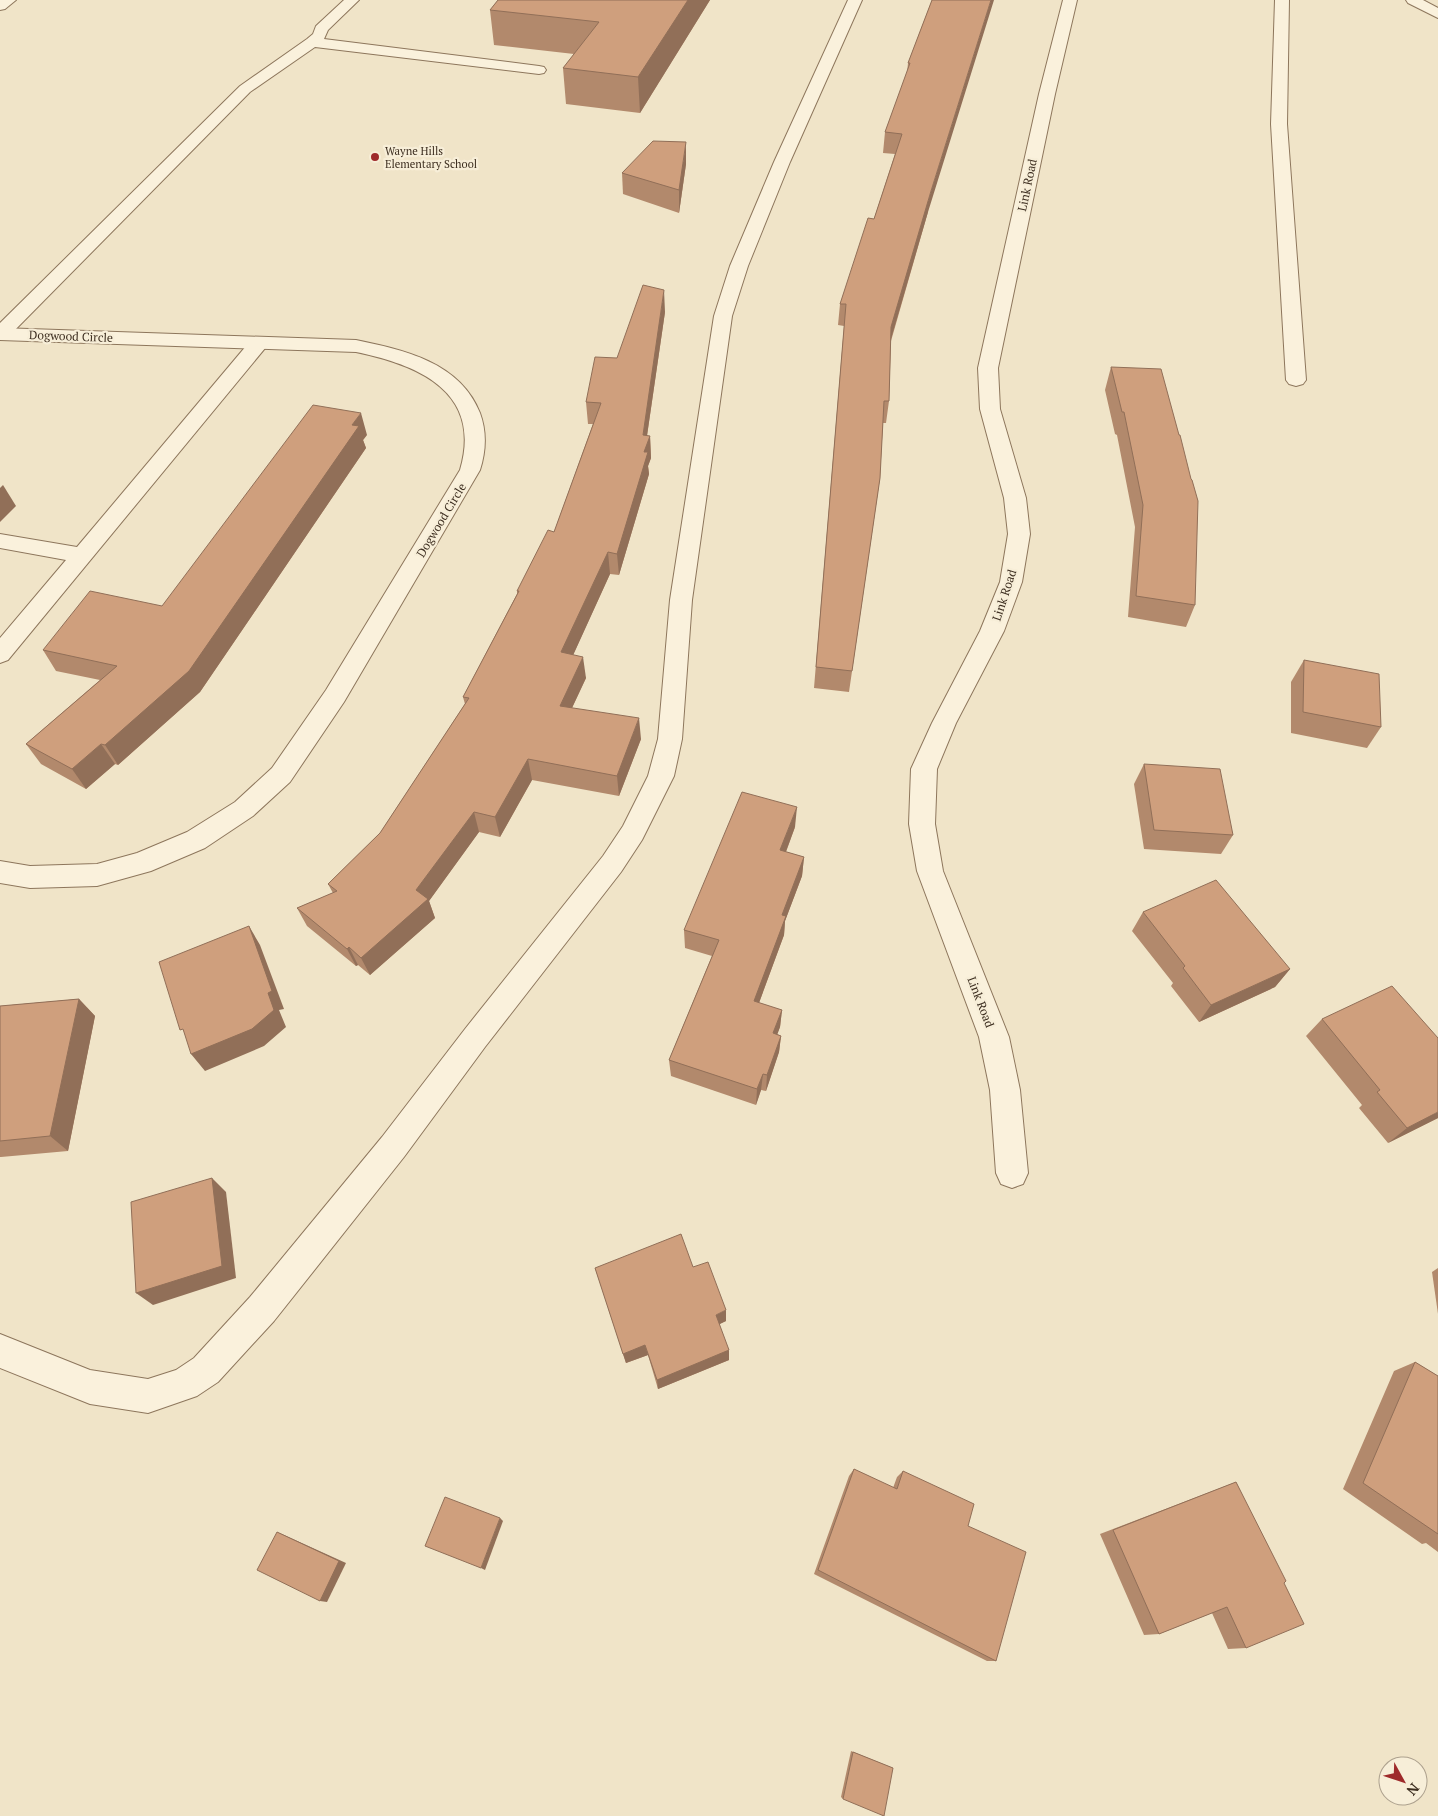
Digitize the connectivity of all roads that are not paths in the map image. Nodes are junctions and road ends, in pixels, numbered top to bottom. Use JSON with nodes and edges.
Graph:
{"nodes":[{"id":1,"x":9,"y":0,"type":"edge"},
{"id":2,"x":352,"y":0,"type":"edge"},
{"id":3,"x":855,"y":0,"type":"edge"},
{"id":4,"x":1070,"y":0,"type":"edge"},
{"id":5,"x":1282,"y":0,"type":"edge"},
{"id":6,"x":1412,"y":0,"type":"edge"},
{"id":7,"x":0,"y":6,"type":"edge"},
{"id":8,"x":1438,"y":14,"type":"edge"},
{"id":9,"x":312,"y":42,"type":"junction"},
{"id":10,"x":539,"y":70,"type":"dead end"},
{"id":11,"x":0,"y":334,"type":"edge"},
{"id":12,"x":259,"y":343,"type":"junction"},
{"id":13,"x":1296,"y":380,"type":"dead end"},
{"id":14,"x":0,"y":541,"type":"edge"},
{"id":15,"x":83,"y":555,"type":"junction"},
{"id":16,"x":0,"y":654,"type":"edge"},
{"id":17,"x":0,"y":872,"type":"edge"},
{"id":18,"x":1012,"y":1172,"type":"dead end"},
{"id":19,"x":0,"y":1351,"type":"edge"}],
"edges":[{"from":1,"to":7,"type":"street"},
{"from":2,"to":9,"type":"street"},
{"from":3,"to":19,"type":"street"},
{"from":4,"to":18,"type":"street","name":"Link Road"},
{"from":5,"to":13,"type":"street"},
{"from":6,"to":8,"type":"street"},
{"from":9,"to":10,"type":"street"},
{"from":9,"to":11,"type":"street"},
{"from":11,"to":12,"type":"street","name":"Dogwood Circle"},
{"from":12,"to":15,"type":"street"},
{"from":12,"to":17,"type":"street","name":"Dogwood Circle"},
{"from":14,"to":15,"type":"street"},
{"from":15,"to":16,"type":"street"}]}
